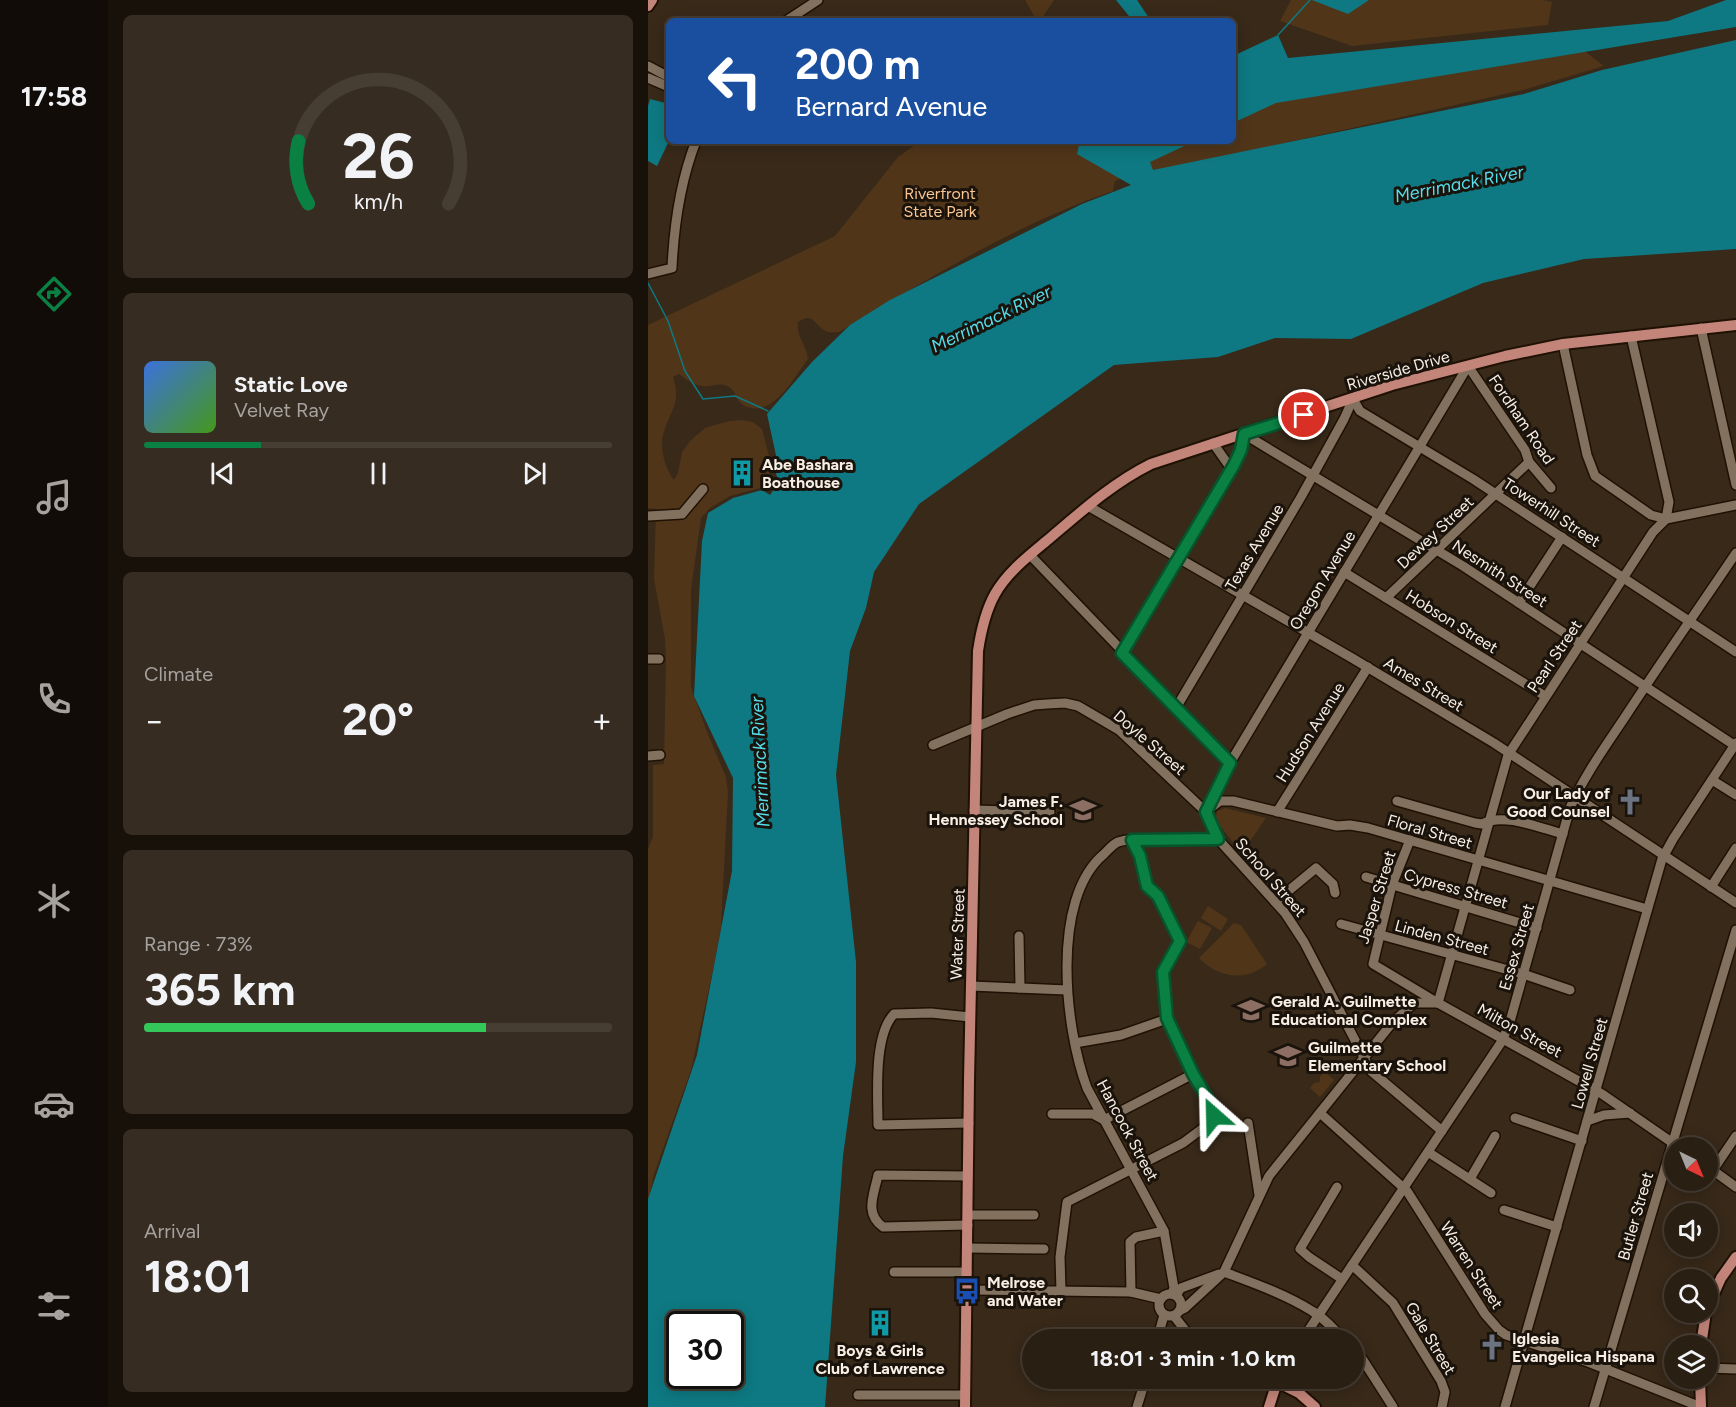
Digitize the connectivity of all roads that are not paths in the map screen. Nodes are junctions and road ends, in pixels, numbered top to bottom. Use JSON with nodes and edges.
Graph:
{"nodes":[{"id":1,"x":652,"y":0,"type":"edge"},
{"id":2,"x":818,"y":0,"type":"edge"},
{"id":3,"x":648,"y":6,"type":"edge"},
{"id":4,"x":791,"y":18,"type":"edge"},
{"id":5,"x":648,"y":66,"type":"edge"},
{"id":6,"x":666,"y":75,"type":"edge"},
{"id":7,"x":648,"y":78,"type":"edge"},
{"id":8,"x":666,"y":86,"type":"edge"},
{"id":9,"x":695,"y":144,"type":"edge"},
{"id":10,"x":648,"y":274,"type":"edge"},
{"id":11,"x":1736,"y":325,"type":"edge"},
{"id":12,"x":1701,"y":328,"type":"junction"},
{"id":13,"x":1631,"y":336,"type":"junction"},
{"id":14,"x":1563,"y":344,"type":"junction"},
{"id":15,"x":1468,"y":366,"type":"junction"},
{"id":16,"x":1353,"y":399,"type":"junction"},
{"id":17,"x":1244,"y":434,"type":"junction"},
{"id":18,"x":1213,"y":443,"type":"junction"},
{"id":19,"x":1418,"y":447,"type":"junction"},
{"id":20,"x":1529,"y":462,"type":"junction"},
{"id":21,"x":1232,"y":470,"type":"junction"},
{"id":22,"x":1314,"y":475,"type":"junction"},
{"id":23,"x":1736,"y":485,"type":"edge"},
{"id":24,"x":1551,"y":488,"type":"dead end"},
{"id":25,"x":703,"y":489,"type":"dead end"},
{"id":26,"x":1497,"y":494,"type":"junction"},
{"id":27,"x":1736,"y":505,"type":"edge"},
{"id":28,"x":1088,"y":506,"type":"junction"},
{"id":29,"x":1378,"y":514,"type":"junction"},
{"id":30,"x":648,"y":516,"type":"edge"},
{"id":31,"x":1666,"y":519,"type":"junction"},
{"id":32,"x":1562,"y":537,"type":"junction"},
{"id":33,"x":1437,"y":550,"type":"junction"},
{"id":34,"x":1736,"y":553,"type":"edge"},
{"id":35,"x":1030,"y":555,"type":"junction"},
{"id":36,"x":1179,"y":558,"type":"junction"},
{"id":37,"x":1344,"y":572,"type":"junction"},
{"id":38,"x":1624,"y":577,"type":"junction"},
{"id":39,"x":1243,"y":595,"type":"junction"},
{"id":40,"x":1386,"y":598,"type":"junction"},
{"id":41,"x":1519,"y":603,"type":"junction"},
{"id":42,"x":1690,"y":622,"type":"junction"},
{"id":43,"x":1308,"y":632,"type":"junction"},
{"id":44,"x":1580,"y":644,"type":"junction"},
{"id":45,"x":1736,"y":652,"type":"edge"},
{"id":46,"x":1122,"y":653,"type":"junction"},
{"id":47,"x":648,"y":658,"type":"edge"},
{"id":48,"x":659,"y":659,"type":"dead end"},
{"id":49,"x":1368,"y":667,"type":"junction"},
{"id":50,"x":1645,"y":687,"type":"junction"},
{"id":51,"x":1545,"y":696,"type":"junction"},
{"id":52,"x":1176,"y":708,"type":"junction"},
{"id":53,"x":976,"y":727,"type":"junction"},
{"id":54,"x":1735,"y":744,"type":"edge"},
{"id":55,"x":933,"y":745,"type":"dead end"},
{"id":56,"x":1509,"y":752,"type":"junction"},
{"id":57,"x":660,"y":755,"type":"dead end"},
{"id":58,"x":648,"y":756,"type":"edge"},
{"id":59,"x":1230,"y":763,"type":"junction"},
{"id":60,"x":1712,"y":780,"type":"junction"},
{"id":61,"x":1575,"y":795,"type":"junction"},
{"id":62,"x":1736,"y":795,"type":"edge"},
{"id":63,"x":1397,"y":801,"type":"dead end"},
{"id":64,"x":974,"y":810,"type":"junction"},
{"id":65,"x":1050,"y":812,"type":"dead end"},
{"id":66,"x":1206,"y":812,"type":"junction"},
{"id":67,"x":1277,"y":812,"type":"junction"},
{"id":68,"x":1490,"y":820,"type":"junction"},
{"id":69,"x":1563,"y":834,"type":"junction"},
{"id":70,"x":1218,"y":839,"type":"junction"},
{"id":71,"x":1132,"y":840,"type":"junction"},
{"id":72,"x":1410,"y":840,"type":"junction"},
{"id":73,"x":1736,"y":848,"type":"edge"},
{"id":74,"x":1664,"y":855,"type":"junction"},
{"id":75,"x":1478,"y":860,"type":"junction"},
{"id":76,"x":1366,"y":878,"type":"dead end"},
{"id":77,"x":1550,"y":881,"type":"junction"},
{"id":78,"x":1392,"y":885,"type":"junction"},
{"id":79,"x":1711,"y":886,"type":"junction"},
{"id":80,"x":1335,"y":893,"type":"dead end"},
{"id":81,"x":1275,"y":902,"type":"junction"},
{"id":82,"x":1736,"y":903,"type":"edge"},
{"id":83,"x":1465,"y":907,"type":"junction"},
{"id":84,"x":1647,"y":909,"type":"junction"},
{"id":85,"x":1341,"y":924,"type":"dead end"},
{"id":86,"x":1537,"y":928,"type":"junction"},
{"id":87,"x":1736,"y":930,"type":"edge"},
{"id":88,"x":1379,"y":935,"type":"junction"},
{"id":89,"x":1019,"y":936,"type":"dead end"},
{"id":90,"x":1451,"y":955,"type":"junction"},
{"id":91,"x":1373,"y":963,"type":"joint"},
{"id":92,"x":1523,"y":974,"type":"junction"},
{"id":93,"x":971,"y":987,"type":"junction"},
{"id":94,"x":1020,"y":988,"type":"junction"},
{"id":95,"x":1066,"y":990,"type":"junction"},
{"id":96,"x":1570,"y":990,"type":"dead end"},
{"id":97,"x":1438,"y":1002,"type":"junction"},
{"id":98,"x":970,"y":1017,"type":"junction"},
{"id":99,"x":1167,"y":1018,"type":"junction"},
{"id":100,"x":1503,"y":1038,"type":"junction"},
{"id":101,"x":1075,"y":1043,"type":"junction"},
{"id":102,"x":1363,"y":1058,"type":"junction"},
{"id":103,"x":1193,"y":1074,"type":"junction"},
{"id":104,"x":1596,"y":1090,"type":"junction"},
{"id":105,"x":1320,"y":1113,"type":"junction"},
{"id":106,"x":1630,"y":1113,"type":"junction"},
{"id":107,"x":1052,"y":1114,"type":"dead end"},
{"id":108,"x":1515,"y":1118,"type":"dead end"},
{"id":109,"x":1104,"y":1119,"type":"junction"},
{"id":110,"x":1587,"y":1121,"type":"junction"},
{"id":111,"x":1248,"y":1123,"type":"dead end"},
{"id":112,"x":969,"y":1124,"type":"junction"},
{"id":113,"x":1442,"y":1131,"type":"junction"},
{"id":114,"x":1495,"y":1136,"type":"dead end"},
{"id":115,"x":1736,"y":1136,"type":"edge"},
{"id":116,"x":1664,"y":1137,"type":"edge"},
{"id":117,"x":1678,"y":1137,"type":"edge"},
{"id":118,"x":1582,"y":1141,"type":"junction"},
{"id":119,"x":1428,"y":1152,"type":"junction"},
{"id":120,"x":1718,"y":1158,"type":"edge"},
{"id":121,"x":1131,"y":1169,"type":"junction"},
{"id":122,"x":1718,"y":1174,"type":"edge"},
{"id":123,"x":968,"y":1176,"type":"junction"},
{"id":124,"x":1470,"y":1179,"type":"junction"},
{"id":125,"x":1664,"y":1184,"type":"edge"},
{"id":126,"x":1736,"y":1186,"type":"edge"},
{"id":127,"x":1337,"y":1187,"type":"dead end"},
{"id":128,"x":1403,"y":1188,"type":"junction"},
{"id":129,"x":1491,"y":1193,"type":"dead end"},
{"id":130,"x":1259,"y":1195,"type":"junction"},
{"id":131,"x":1504,"y":1210,"type":"dead end"},
{"id":132,"x":1034,"y":1215,"type":"dead end"},
{"id":133,"x":968,"y":1220,"type":"junction"},
{"id":134,"x":1557,"y":1227,"type":"junction"},
{"id":135,"x":1164,"y":1231,"type":"junction"},
{"id":136,"x":968,"y":1248,"type":"junction"},
{"id":137,"x":1044,"y":1249,"type":"dead end"},
{"id":138,"x":1736,"y":1257,"type":"edge"},
{"id":139,"x":1352,"y":1265,"type":"junction"},
{"id":140,"x":894,"y":1272,"type":"dead end"},
{"id":141,"x":967,"y":1272,"type":"junction"},
{"id":142,"x":1224,"y":1272,"type":"junction"},
{"id":143,"x":1342,"y":1279,"type":"junction"},
{"id":144,"x":1718,"y":1285,"type":"edge"},
{"id":145,"x":967,"y":1290,"type":"junction"},
{"id":146,"x":1061,"y":1291,"type":"junction"},
{"id":147,"x":1131,"y":1292,"type":"junction"},
{"id":148,"x":1174,"y":1294,"type":"junction"},
{"id":149,"x":1161,"y":1299,"type":"junction"},
{"id":150,"x":1178,"y":1313,"type":"junction"},
{"id":151,"x":1164,"y":1315,"type":"junction"},
{"id":152,"x":1318,"y":1315,"type":"junction"},
{"id":153,"x":1160,"y":1329,"type":"edge"},
{"id":154,"x":1185,"y":1329,"type":"edge"},
{"id":155,"x":1309,"y":1329,"type":"edge"},
{"id":156,"x":1333,"y":1329,"type":"edge"},
{"id":157,"x":1524,"y":1341,"type":"junction"},
{"id":158,"x":1364,"y":1362,"type":"edge"},
{"id":159,"x":1718,"y":1368,"type":"edge"},
{"id":160,"x":1736,"y":1369,"type":"edge"},
{"id":161,"x":1606,"y":1370,"type":"junction"},
{"id":162,"x":1143,"y":1389,"type":"edge"},
{"id":163,"x":1273,"y":1389,"type":"edge"},
{"id":164,"x":1292,"y":1389,"type":"edge"},
{"id":165,"x":1700,"y":1389,"type":"edge"},
{"id":166,"x":858,"y":1395,"type":"dead end"},
{"id":167,"x":965,"y":1395,"type":"junction"},
{"id":168,"x":965,"y":1407,"type":"edge"},
{"id":169,"x":1137,"y":1407,"type":"edge"},
{"id":170,"x":1269,"y":1407,"type":"edge"},
{"id":171,"x":1315,"y":1407,"type":"edge"},
{"id":172,"x":1393,"y":1407,"type":"edge"},
{"id":173,"x":1442,"y":1407,"type":"edge"},
{"id":174,"x":1505,"y":1407,"type":"edge"},
{"id":175,"x":1594,"y":1407,"type":"edge"},
{"id":176,"x":1701,"y":1407,"type":"edge"}],
"edges":[{"from":1,"to":3,"type":"main road"},
{"from":2,"to":4,"type":"street"},
{"from":5,"to":6,"type":"street"},
{"from":7,"to":8,"type":"street"},
{"from":9,"to":10,"type":"street"},
{"from":11,"to":12,"type":"main road","name":"Riverside Drive"},
{"from":12,"to":13,"type":"main road","name":"Riverside Drive"},
{"from":12,"to":23,"type":"street"},
{"from":13,"to":14,"type":"main road","name":"Riverside Drive"},
{"from":13,"to":31,"type":"street"},
{"from":14,"to":15,"type":"main road","name":"Riverside Drive"},
{"from":14,"to":31,"type":"street"},
{"from":15,"to":16,"type":"main road","name":"Riverside Drive"},
{"from":15,"to":19,"type":"street","name":"Oregon Avenue"},
{"from":15,"to":20,"type":"street","name":"Fordham Road"},
{"from":16,"to":17,"type":"main road","name":"Riverside Drive"},
{"from":16,"to":19,"type":"street","name":"Towerhill Street"},
{"from":16,"to":22,"type":"street","name":"Texas Avenue"},
{"from":17,"to":18,"type":"main road","name":"Riverside Drive"},
{"from":17,"to":21,"type":"street"},
{"from":17,"to":22,"type":"street","name":"Nesmith Street"},
{"from":18,"to":21,"type":"street"},
{"from":18,"to":28,"type":"main road","name":"Riverside Drive"},
{"from":19,"to":26,"type":"street","name":"Towerhill Street"},
{"from":19,"to":29,"type":"street","name":"Oregon Avenue"},
{"from":20,"to":24,"type":"street","name":"Fordham Road"},
{"from":20,"to":26,"type":"street","name":"Dewey Street"},
{"from":21,"to":36,"type":"street"},
{"from":22,"to":29,"type":"street","name":"Nesmith Street"},
{"from":22,"to":39,"type":"street","name":"Texas Avenue"},
{"from":25,"to":30,"type":"street"},
{"from":26,"to":32,"type":"street","name":"Towerhill Street"},
{"from":26,"to":33,"type":"street","name":"Dewey Street"},
{"from":27,"to":31,"type":"street"},
{"from":28,"to":35,"type":"main road","name":"Water Street"},
{"from":28,"to":36,"type":"street","name":"Ames Street"},
{"from":29,"to":33,"type":"street","name":"Nesmith Street"},
{"from":29,"to":37,"type":"street","name":"Oregon Avenue"},
{"from":31,"to":38,"type":"street","name":"Pearl Street"},
{"from":32,"to":38,"type":"street","name":"Towerhill Street"},
{"from":32,"to":41,"type":"street"},
{"from":33,"to":40,"type":"street","name":"Dewey Street"},
{"from":33,"to":41,"type":"street","name":"Nesmith Street"},
{"from":34,"to":42,"type":"street","name":"Essex Street"},
{"from":35,"to":46,"type":"street"},
{"from":35,"to":53,"type":"main road","name":"Water Street"},
{"from":36,"to":39,"type":"street","name":"Ames Street"},
{"from":36,"to":46,"type":"street"},
{"from":37,"to":40,"type":"street","name":"Hobson Street"},
{"from":37,"to":43,"type":"street","name":"Oregon Avenue"},
{"from":38,"to":42,"type":"street","name":"Towerhill Street"},
{"from":38,"to":44,"type":"street","name":"Pearl Street"},
{"from":39,"to":43,"type":"street","name":"Ames Street"},
{"from":39,"to":52,"type":"street","name":"Texas Avenue"},
{"from":40,"to":51,"type":"street","name":"Hobson Street"},
{"from":41,"to":44,"type":"street","name":"Nesmith Street"},
{"from":42,"to":45,"type":"street","name":"Towerhill Street"},
{"from":42,"to":50,"type":"street","name":"Essex Street"},
{"from":43,"to":49,"type":"street","name":"Ames Street"},
{"from":43,"to":59,"type":"street","name":"Oregon Avenue"},
{"from":44,"to":50,"type":"street","name":"Nesmith Street"},
{"from":44,"to":51,"type":"street","name":"Pearl Street"},
{"from":46,"to":52,"type":"street"},
{"from":47,"to":48,"type":"street"},
{"from":49,"to":56,"type":"street","name":"Ames Street"},
{"from":49,"to":67,"type":"street","name":"Hudson Avenue"},
{"from":50,"to":54,"type":"street","name":"Nesmith Street"},
{"from":50,"to":61,"type":"street","name":"Essex Street"},
{"from":51,"to":56,"type":"street","name":"Pearl Street"},
{"from":52,"to":59,"type":"street"},
{"from":53,"to":55,"type":"street","name":"Doyle Street"},
{"from":53,"to":64,"type":"main road","name":"Water Street"},
{"from":53,"to":66,"type":"street","name":"Doyle Street"},
{"from":54,"to":60,"type":"street","name":"Lowell Street"},
{"from":56,"to":61,"type":"street","name":"Ames Street"},
{"from":56,"to":68,"type":"street","name":"Pearl Street"},
{"from":57,"to":58,"type":"street"},
{"from":59,"to":66,"type":"street","name":"Oregon Avenue"},
{"from":60,"to":62,"type":"street"},
{"from":60,"to":74,"type":"street","name":"Lowell Street"},
{"from":61,"to":69,"type":"street","name":"Essex Street"},
{"from":61,"to":74,"type":"street","name":"Ames Street"},
{"from":63,"to":68,"type":"street"},
{"from":64,"to":65,"type":"street"},
{"from":64,"to":93,"type":"main road","name":"Water Street"},
{"from":66,"to":67,"type":"street","name":"Floral Street"},
{"from":66,"to":70,"type":"street","name":"School Street"},
{"from":67,"to":72,"type":"street","name":"Floral Street"},
{"from":68,"to":69,"type":"street"},
{"from":68,"to":75,"type":"street","name":"Pearl Street"},
{"from":69,"to":77,"type":"street","name":"Essex Street"},
{"from":70,"to":71,"type":"street","name":"Hancock Street"},
{"from":70,"to":81,"type":"street","name":"School Street"},
{"from":71,"to":95,"type":"street","name":"Hancock Street"},
{"from":71,"to":99,"type":"street"},
{"from":72,"to":75,"type":"street","name":"Floral Street"},
{"from":72,"to":78,"type":"street","name":"Jasper Street"},
{"from":73,"to":79,"type":"street"},
{"from":74,"to":79,"type":"street","name":"Ames Street"},
{"from":74,"to":84,"type":"street","name":"Lowell Street"},
{"from":75,"to":77,"type":"street","name":"Floral Street"},
{"from":75,"to":83,"type":"street","name":"Pearl Street"},
{"from":76,"to":78,"type":"street","name":"Cypress Street"},
{"from":77,"to":84,"type":"street","name":"Floral Street"},
{"from":77,"to":86,"type":"street","name":"Essex Street"},
{"from":78,"to":83,"type":"street","name":"Cypress Street"},
{"from":78,"to":88,"type":"street","name":"Jasper Street"},
{"from":79,"to":82,"type":"street","name":"Ames Street"},
{"from":80,"to":81,"type":"street"},
{"from":81,"to":102,"type":"street","name":"School Street"},
{"from":83,"to":86,"type":"street","name":"Cypress Street"},
{"from":83,"to":90,"type":"street","name":"Pearl Street"},
{"from":84,"to":104,"type":"street","name":"Lowell Street"},
{"from":85,"to":88,"type":"street","name":"Linden Street"},
{"from":86,"to":92,"type":"street","name":"Essex Street"},
{"from":87,"to":117,"type":"street","name":"Butler Street"},
{"from":88,"to":90,"type":"street","name":"Linden Street"},
{"from":88,"to":91,"type":"street","name":"Jasper Street"},
{"from":89,"to":94,"type":"street"},
{"from":90,"to":92,"type":"street","name":"Linden Street"},
{"from":90,"to":97,"type":"street","name":"Pearl Street"},
{"from":91,"to":97,"type":"street","name":"Milton Street"},
{"from":92,"to":96,"type":"street","name":"Linden Street"},
{"from":92,"to":100,"type":"street","name":"Essex Street"},
{"from":93,"to":94,"type":"street"},
{"from":93,"to":98,"type":"main road","name":"Water Street"},
{"from":94,"to":95,"type":"street"},
{"from":95,"to":101,"type":"street","name":"Hancock Street"},
{"from":97,"to":100,"type":"street","name":"Milton Street"},
{"from":97,"to":102,"type":"street"},
{"from":98,"to":112,"type":"main road","name":"Water Street"},
{"from":98,"to":112,"type":"street"},
{"from":99,"to":101,"type":"street"},
{"from":99,"to":103,"type":"street"},
{"from":100,"to":104,"type":"street","name":"Milton Street"},
{"from":100,"to":113,"type":"street","name":"Essex Street"},
{"from":101,"to":109,"type":"street","name":"Hancock Street"},
{"from":102,"to":105,"type":"street"},
{"from":102,"to":113,"type":"street","name":"School Street"},
{"from":103,"to":109,"type":"street"},
{"from":103,"to":121,"type":"street"},
{"from":104,"to":106,"type":"street","name":"Milton Street"},
{"from":104,"to":110,"type":"street","name":"Lowell Street"},
{"from":105,"to":128,"type":"street","name":"Warren Street"},
{"from":105,"to":130,"type":"street"},
{"from":106,"to":110,"type":"street"},
{"from":106,"to":116,"type":"street","name":"Milton Street"},
{"from":107,"to":109,"type":"street"},
{"from":108,"to":118,"type":"street"},
{"from":109,"to":121,"type":"street","name":"Hancock Street"},
{"from":110,"to":118,"type":"street","name":"Lowell Street"},
{"from":111,"to":130,"type":"street"},
{"from":112,"to":123,"type":"main road","name":"Water Street"},
{"from":113,"to":119,"type":"street","name":"Essex Street"},
{"from":114,"to":124,"type":"street"},
{"from":115,"to":120,"type":"street"},
{"from":118,"to":134,"type":"street","name":"Lowell Street"},
{"from":119,"to":124,"type":"street"},
{"from":119,"to":128,"type":"street","name":"Essex Street"},
{"from":121,"to":135,"type":"street","name":"Hancock Street"},
{"from":121,"to":146,"type":"street"},
{"from":122,"to":126,"type":"street"},
{"from":123,"to":133,"type":"main road","name":"Water Street"},
{"from":123,"to":133,"type":"street"},
{"from":124,"to":129,"type":"street"},
{"from":125,"to":161,"type":"street","name":"Butler Street"},
{"from":127,"to":143,"type":"street"},
{"from":128,"to":139,"type":"street","name":"Essex Street"},
{"from":128,"to":157,"type":"street","name":"Warren Street"},
{"from":130,"to":142,"type":"street"},
{"from":131,"to":134,"type":"street"},
{"from":132,"to":133,"type":"street"},
{"from":133,"to":136,"type":"main road","name":"Water Street"},
{"from":134,"to":157,"type":"street","name":"Lowell Street"},
{"from":135,"to":147,"type":"street"},
{"from":135,"to":148,"type":"street","name":"Hancock Street"},
{"from":136,"to":137,"type":"street"},
{"from":136,"to":141,"type":"main road","name":"Water Street"},
{"from":138,"to":144,"type":"main road"},
{"from":139,"to":143,"type":"street","name":"Essex Street"},
{"from":139,"to":173,"type":"street","name":"Gale Street"},
{"from":140,"to":141,"type":"street"},
{"from":141,"to":145,"type":"main road","name":"Water Street"},
{"from":142,"to":148,"type":"street"},
{"from":142,"to":150,"type":"street"},
{"from":142,"to":152,"type":"street"},
{"from":143,"to":152,"type":"street","name":"Essex Street"},
{"from":145,"to":146,"type":"street"},
{"from":145,"to":167,"type":"main road","name":"Water Street"},
{"from":146,"to":147,"type":"street"},
{"from":147,"to":149,"type":"street"},
{"from":148,"to":149,"type":"street"},
{"from":148,"to":150,"type":"street"},
{"from":149,"to":151,"type":"street"},
{"from":150,"to":151,"type":"street"},
{"from":150,"to":154,"type":"street"},
{"from":151,"to":153,"type":"street"},
{"from":152,"to":155,"type":"street","name":"Essex Street"},
{"from":152,"to":156,"type":"street"},
{"from":157,"to":161,"type":"street","name":"Warren Street"},
{"from":157,"to":174,"type":"street","name":"Lowell Street"},
{"from":158,"to":172,"type":"street"},
{"from":159,"to":160,"type":"street"},
{"from":161,"to":175,"type":"street","name":"Butler Street"},
{"from":161,"to":176,"type":"street","name":"Warren Street"},
{"from":162,"to":169,"type":"street"},
{"from":163,"to":170,"type":"main road"},
{"from":164,"to":171,"type":"main road"},
{"from":165,"to":176,"type":"main road"},
{"from":166,"to":167,"type":"street"},
{"from":167,"to":168,"type":"main road","name":"Water Street"}]}
